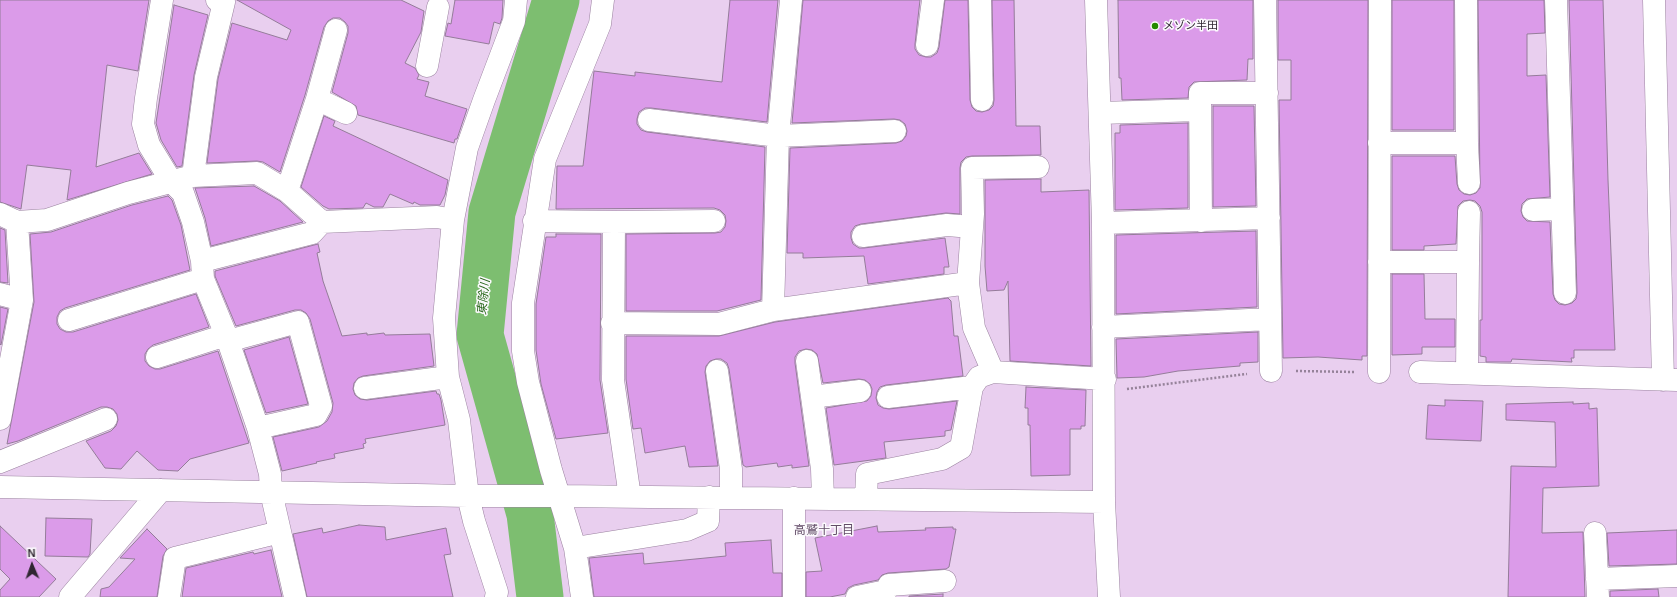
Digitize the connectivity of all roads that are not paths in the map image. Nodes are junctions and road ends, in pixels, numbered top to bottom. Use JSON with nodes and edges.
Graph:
{"nodes":[{"id":1,"x":162,"y":0,"type":"edge"},
{"id":2,"x":217,"y":0,"type":"edge"},
{"id":3,"x":516,"y":0,"type":"edge"},
{"id":4,"x":603,"y":0,"type":"edge"},
{"id":5,"x":791,"y":0,"type":"edge"},
{"id":6,"x":933,"y":0,"type":"edge"},
{"id":7,"x":980,"y":0,"type":"edge"},
{"id":8,"x":1096,"y":0,"type":"edge"},
{"id":9,"x":1265,"y":0,"type":"edge"},
{"id":10,"x":1380,"y":0,"type":"edge"},
{"id":11,"x":1466,"y":0,"type":"edge"},
{"id":12,"x":1556,"y":0,"type":"edge"},
{"id":13,"x":1654,"y":0,"type":"edge"},
{"id":14,"x":433,"y":2,"type":"edge"},
{"id":15,"x":336,"y":30,"type":"dead end"},
{"id":16,"x":927,"y":45,"type":"dead end"},
{"id":17,"x":427,"y":66,"type":"dead end"},
{"id":18,"x":1267,"y":93,"type":"junction"},
{"id":19,"x":317,"y":99,"type":"junction"},
{"id":20,"x":982,"y":100,"type":"dead end"},
{"id":21,"x":1200,"y":110,"type":"junction"},
{"id":22,"x":346,"y":113,"type":"dead end"},
{"id":23,"x":1100,"y":113,"type":"junction"},
{"id":24,"x":649,"y":120,"type":"dead end"},
{"id":25,"x":895,"y":131,"type":"dead end"},
{"id":26,"x":778,"y":136,"type":"junction"},
{"id":27,"x":1379,"y":143,"type":"junction"},
{"id":28,"x":1467,"y":143,"type":"junction"},
{"id":29,"x":1038,"y":167,"type":"dead end"},
{"id":30,"x":1668,"y":169,"type":"edge"},
{"id":31,"x":193,"y":176,"type":"junction"},
{"id":32,"x":171,"y":181,"type":"junction"},
{"id":33,"x":1469,"y":183,"type":"dead end"},
{"id":34,"x":286,"y":192,"type":"junction"},
{"id":35,"x":1562,"y":209,"type":"junction"},
{"id":36,"x":1533,"y":210,"type":"dead end"},
{"id":37,"x":1469,"y":212,"type":"dead end"},
{"id":38,"x":8,"y":218,"type":"edge"},
{"id":39,"x":1269,"y":218,"type":"junction"},
{"id":40,"x":453,"y":220,"type":"junction"},
{"id":41,"x":1201,"y":220,"type":"junction"},
{"id":42,"x":534,"y":221,"type":"junction"},
{"id":43,"x":714,"y":221,"type":"dead end"},
{"id":44,"x":322,"y":222,"type":"junction"},
{"id":45,"x":614,"y":222,"type":"junction"},
{"id":46,"x":1104,"y":224,"type":"junction"},
{"id":47,"x":972,"y":227,"type":"junction"},
{"id":48,"x":863,"y":236,"type":"dead end"},
{"id":49,"x":1379,"y":262,"type":"junction"},
{"id":50,"x":1468,"y":262,"type":"junction"},
{"id":51,"x":202,"y":270,"type":"junction"},
{"id":52,"x":968,"y":283,"type":"junction"},
{"id":53,"x":1565,"y":293,"type":"dead end"},
{"id":54,"x":0,"y":294,"type":"edge"},
{"id":55,"x":22,"y":300,"type":"junction"},
{"id":56,"x":773,"y":310,"type":"junction"},
{"id":57,"x":1270,"y":319,"type":"junction"},
{"id":58,"x":69,"y":320,"type":"dead end"},
{"id":59,"x":612,"y":323,"type":"junction"},
{"id":60,"x":1103,"y":326,"type":"junction"},
{"id":61,"x":227,"y":338,"type":"junction"},
{"id":62,"x":157,"y":357,"type":"dead end"},
{"id":63,"x":807,"y":361,"type":"dead end"},
{"id":64,"x":716,"y":371,"type":"dead end"},
{"id":65,"x":1271,"y":371,"type":"dead end"},
{"id":66,"x":993,"y":372,"type":"junction"},
{"id":67,"x":1378,"y":372,"type":"dead end"},
{"id":68,"x":1420,"y":372,"type":"dead end"},
{"id":69,"x":1467,"y":373,"type":"junction"},
{"id":70,"x":448,"y":377,"type":"junction"},
{"id":71,"x":1105,"y":379,"type":"junction"},
{"id":72,"x":1670,"y":380,"type":"edge"},
{"id":73,"x":972,"y":387,"type":"junction"},
{"id":74,"x":365,"y":388,"type":"dead end"},
{"id":75,"x":860,"y":391,"type":"dead end"},
{"id":76,"x":2,"y":396,"type":"edge"},
{"id":77,"x":812,"y":397,"type":"junction"},
{"id":78,"x":888,"y":397,"type":"dead end"},
{"id":79,"x":0,"y":419,"type":"edge"},
{"id":80,"x":106,"y":419,"type":"dead end"},
{"id":81,"x":258,"y":428,"type":"junction"},
{"id":82,"x":0,"y":462,"type":"edge"},
{"id":83,"x":0,"y":487,"type":"edge"},
{"id":84,"x":161,"y":490,"type":"junction"},
{"id":85,"x":271,"y":492,"type":"junction"},
{"id":86,"x":468,"y":496,"type":"junction"},
{"id":87,"x":559,"y":496,"type":"junction"},
{"id":88,"x":630,"y":496,"type":"junction"},
{"id":89,"x":709,"y":497,"type":"junction"},
{"id":90,"x":731,"y":498,"type":"junction"},
{"id":91,"x":794,"y":498,"type":"junction"},
{"id":92,"x":823,"y":499,"type":"junction"},
{"id":93,"x":866,"y":499,"type":"junction"},
{"id":94,"x":1104,"y":502,"type":"junction"},
{"id":95,"x":280,"y":532,"type":"junction"},
{"id":96,"x":1595,"y":533,"type":"dead end"},
{"id":97,"x":575,"y":548,"type":"junction"},
{"id":98,"x":1677,"y":576,"type":"edge"},
{"id":99,"x":946,"y":581,"type":"dead end"},
{"id":100,"x":1597,"y":588,"type":"edge"},
{"id":101,"x":70,"y":597,"type":"edge"},
{"id":102,"x":169,"y":597,"type":"edge"},
{"id":103,"x":295,"y":597,"type":"edge"},
{"id":104,"x":496,"y":597,"type":"edge"},
{"id":105,"x":582,"y":597,"type":"edge"},
{"id":106,"x":794,"y":597,"type":"edge"},
{"id":107,"x":857,"y":597,"type":"edge"},
{"id":108,"x":1109,"y":597,"type":"edge"}],
"edges":[{"from":1,"to":32,"type":"street"},
{"from":2,"to":31,"type":"street"},
{"from":3,"to":40,"type":"street"},
{"from":4,"to":42,"type":"street"},
{"from":5,"to":26,"type":"street"},
{"from":6,"to":16,"type":"street"},
{"from":7,"to":20,"type":"street"},
{"from":8,"to":23,"type":"street"},
{"from":9,"to":18,"type":"street"},
{"from":10,"to":27,"type":"street"},
{"from":11,"to":28,"type":"street"},
{"from":12,"to":35,"type":"street"},
{"from":13,"to":30,"type":"street"},
{"from":14,"to":17,"type":"street"},
{"from":15,"to":19,"type":"street"},
{"from":18,"to":21,"type":"street"},
{"from":18,"to":39,"type":"street"},
{"from":19,"to":22,"type":"street"},
{"from":19,"to":34,"type":"street"},
{"from":21,"to":23,"type":"street"},
{"from":21,"to":41,"type":"street"},
{"from":23,"to":46,"type":"street"},
{"from":24,"to":26,"type":"street"},
{"from":25,"to":26,"type":"street"},
{"from":26,"to":56,"type":"street"},
{"from":27,"to":28,"type":"street"},
{"from":27,"to":49,"type":"street"},
{"from":28,"to":33,"type":"street"},
{"from":29,"to":47,"type":"street"},
{"from":30,"to":72,"type":"street"},
{"from":31,"to":32,"type":"street"},
{"from":31,"to":34,"type":"street"},
{"from":32,"to":38,"type":"street"},
{"from":32,"to":51,"type":"street"},
{"from":34,"to":44,"type":"street"},
{"from":35,"to":36,"type":"street"},
{"from":35,"to":53,"type":"street"},
{"from":37,"to":50,"type":"street"},
{"from":38,"to":55,"type":"street"},
{"from":39,"to":41,"type":"street"},
{"from":39,"to":57,"type":"street"},
{"from":40,"to":44,"type":"street"},
{"from":40,"to":70,"type":"street"},
{"from":41,"to":46,"type":"street"},
{"from":42,"to":45,"type":"street"},
{"from":42,"to":87,"type":"street"},
{"from":43,"to":45,"type":"street"},
{"from":44,"to":51,"type":"street"},
{"from":45,"to":59,"type":"street"},
{"from":46,"to":60,"type":"street"},
{"from":47,"to":48,"type":"street"},
{"from":47,"to":52,"type":"street"},
{"from":49,"to":50,"type":"street"},
{"from":49,"to":67,"type":"street"},
{"from":50,"to":69,"type":"street"},
{"from":51,"to":58,"type":"street"},
{"from":51,"to":61,"type":"street"},
{"from":52,"to":56,"type":"street"},
{"from":52,"to":66,"type":"street"},
{"from":54,"to":55,"type":"street"},
{"from":55,"to":76,"type":"street"},
{"from":56,"to":59,"type":"street"},
{"from":57,"to":60,"type":"street"},
{"from":57,"to":65,"type":"street"},
{"from":59,"to":88,"type":"street"},
{"from":60,"to":71,"type":"street"},
{"from":61,"to":62,"type":"street"},
{"from":61,"to":81,"type":"street"},
{"from":61,"to":81,"type":"street"},
{"from":63,"to":77,"type":"street"},
{"from":64,"to":90,"type":"street"},
{"from":66,"to":71,"type":"street"},
{"from":66,"to":73,"type":"street"},
{"from":68,"to":69,"type":"street"},
{"from":69,"to":72,"type":"street"},
{"from":70,"to":74,"type":"street"},
{"from":70,"to":86,"type":"street"},
{"from":71,"to":94,"type":"street"},
{"from":73,"to":78,"type":"street"},
{"from":73,"to":93,"type":"street"},
{"from":75,"to":77,"type":"street"},
{"from":76,"to":79,"type":"street"},
{"from":77,"to":92,"type":"street"},
{"from":80,"to":82,"type":"street"},
{"from":81,"to":85,"type":"street"},
{"from":83,"to":84,"type":"street"},
{"from":84,"to":85,"type":"street"},
{"from":84,"to":101,"type":"street"},
{"from":85,"to":86,"type":"street"},
{"from":85,"to":95,"type":"street"},
{"from":86,"to":87,"type":"street"},
{"from":86,"to":104,"type":"street"},
{"from":87,"to":88,"type":"street"},
{"from":87,"to":97,"type":"street"},
{"from":88,"to":89,"type":"street"},
{"from":89,"to":90,"type":"street"},
{"from":89,"to":97,"type":"street"},
{"from":90,"to":91,"type":"street"},
{"from":91,"to":92,"type":"street"},
{"from":91,"to":106,"type":"street"},
{"from":92,"to":93,"type":"street"},
{"from":93,"to":94,"type":"street"},
{"from":94,"to":108,"type":"street"},
{"from":95,"to":102,"type":"street"},
{"from":95,"to":103,"type":"street"},
{"from":96,"to":100,"type":"street"},
{"from":97,"to":105,"type":"street"},
{"from":98,"to":100,"type":"street"},
{"from":99,"to":107,"type":"street"}]}
